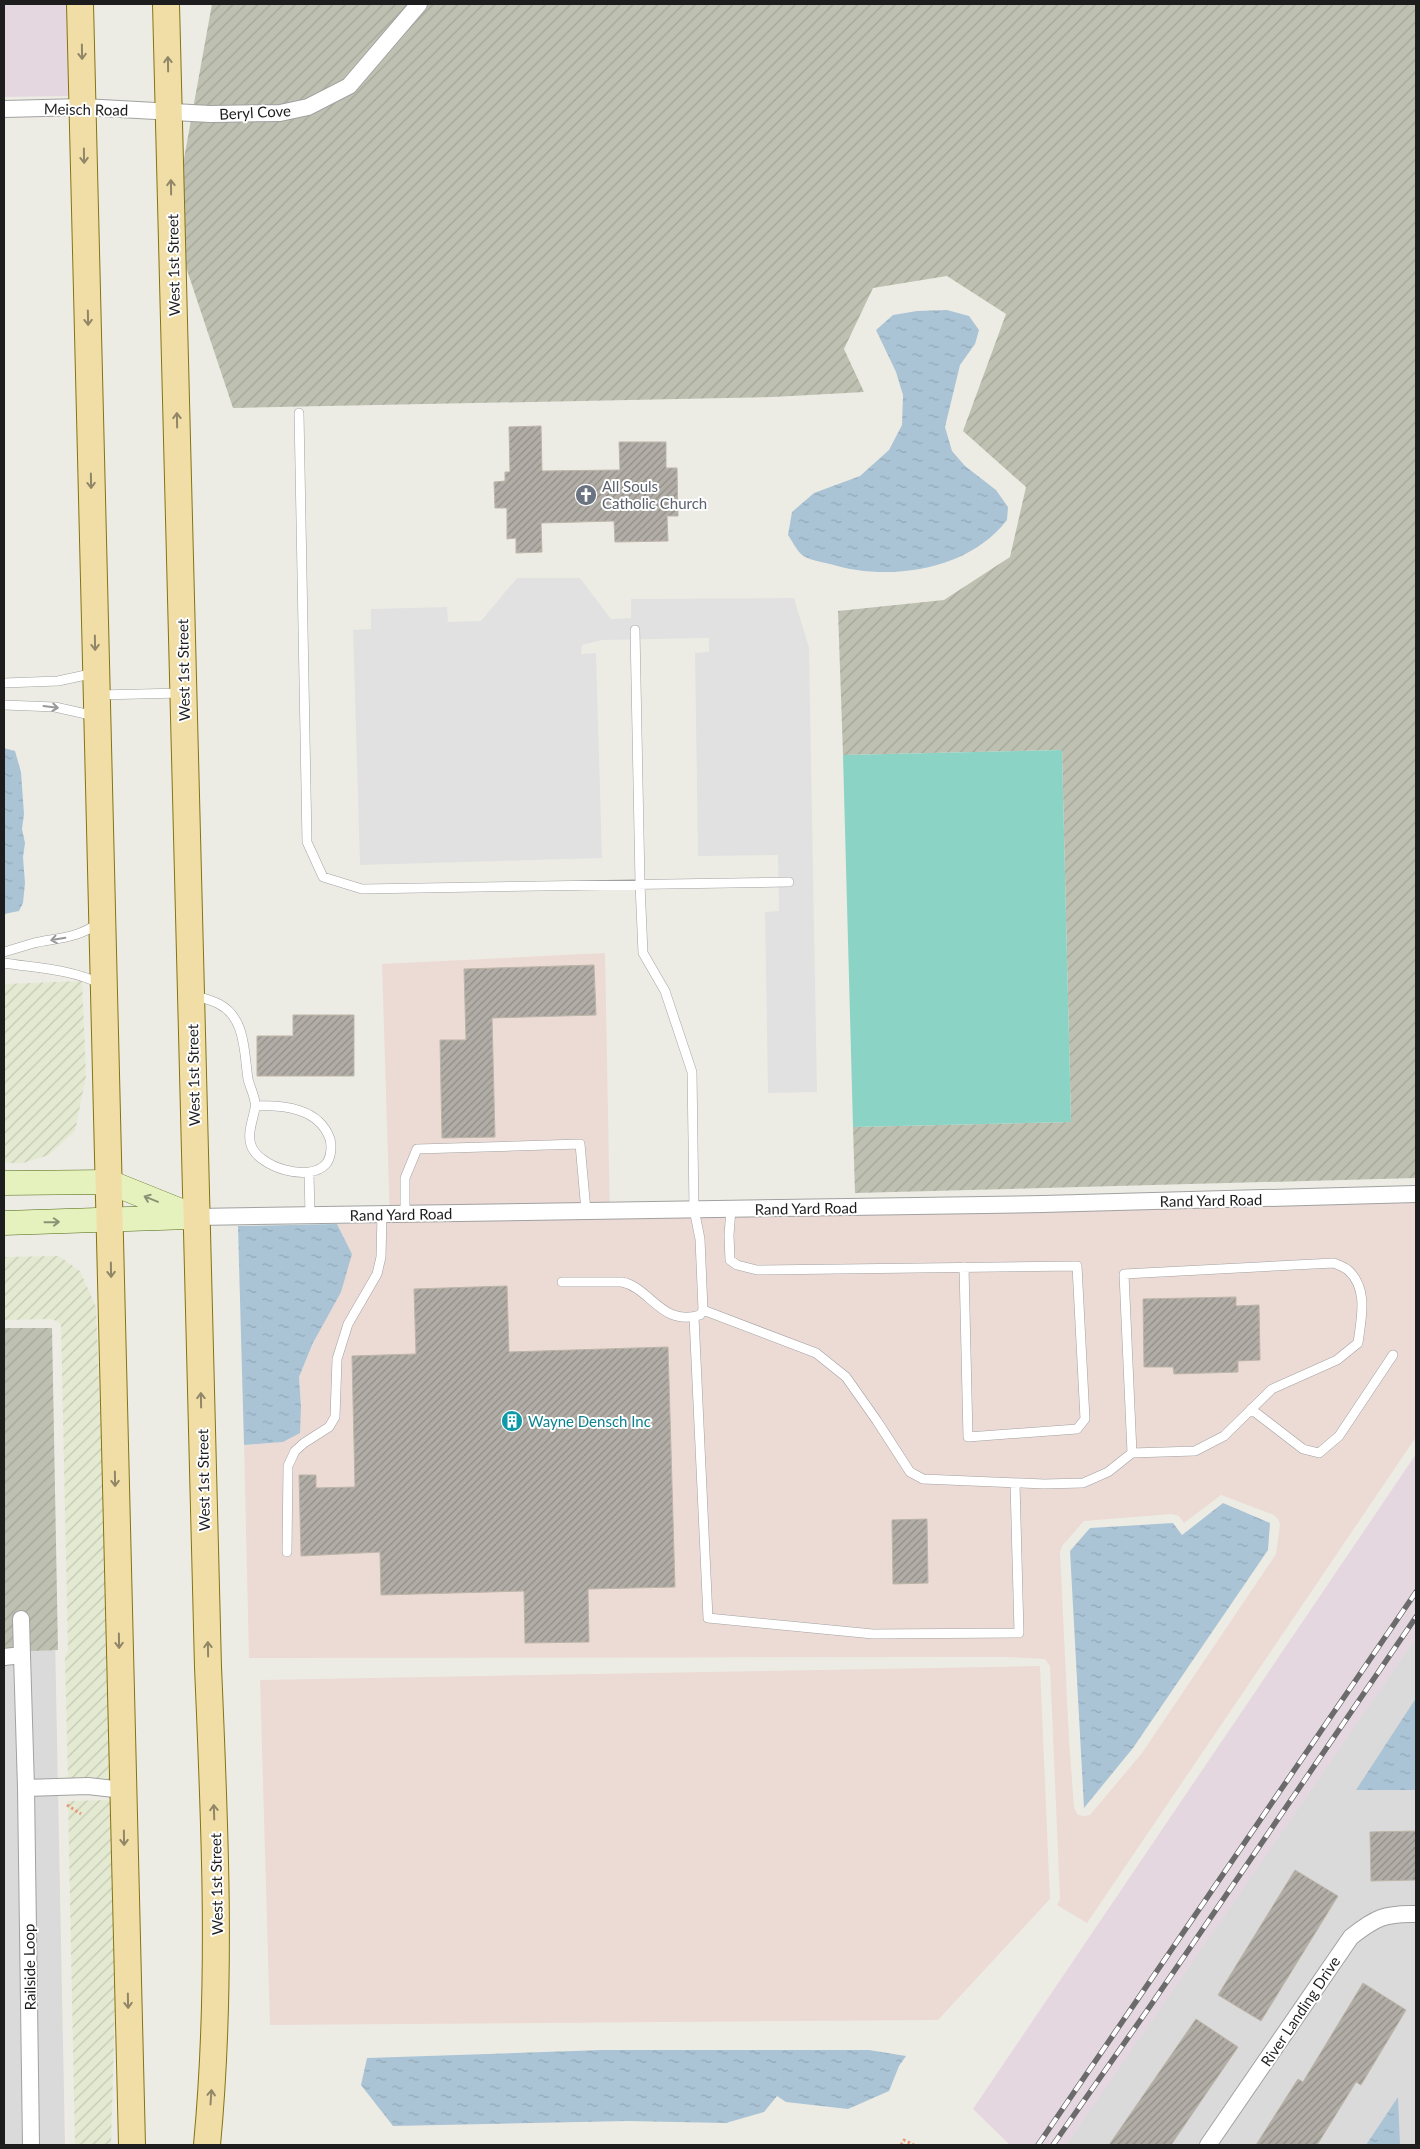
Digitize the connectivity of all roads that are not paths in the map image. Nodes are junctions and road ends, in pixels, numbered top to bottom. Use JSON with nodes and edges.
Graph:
{"nodes":[{"id":1,"x":80,"y":4,"type":"edge"},
{"id":2,"x":166,"y":4,"type":"edge"},
{"id":3,"x":419,"y":4,"type":"edge"},
{"id":4,"x":83,"y":107,"type":"junction"},
{"id":5,"x":4,"y":109,"type":"edge"},
{"id":6,"x":169,"y":112,"type":"junction"},
{"id":7,"x":299,"y":413,"type":"dead end"},
{"id":8,"x":634,"y":630,"type":"dead end"},
{"id":9,"x":4,"y":683,"type":"edge"},
{"id":10,"x":183,"y":693,"type":"junction"},
{"id":11,"x":96,"y":695,"type":"junction"},
{"id":12,"x":4,"y":705,"type":"edge"},
{"id":13,"x":788,"y":882,"type":"dead end"},
{"id":14,"x":640,"y":884,"type":"junction"},
{"id":15,"x":102,"y":920,"type":"junction"},
{"id":16,"x":4,"y":952,"type":"edge"},
{"id":17,"x":4,"y":963,"type":"edge"},
{"id":18,"x":104,"y":986,"type":"junction"},
{"id":19,"x":191,"y":994,"type":"junction"},
{"id":20,"x":256,"y":1106,"type":"junction"},
{"id":21,"x":309,"y":1174,"type":"junction"},
{"id":22,"x":109,"y":1182,"type":"junction"},
{"id":23,"x":4,"y":1183,"type":"edge"},
{"id":24,"x":1416,"y":1194,"type":"edge"},
{"id":25,"x":694,"y":1209,"type":"junction"},
{"id":26,"x":731,"y":1209,"type":"junction"},
{"id":27,"x":586,"y":1211,"type":"junction"},
{"id":28,"x":382,"y":1214,"type":"junction"},
{"id":29,"x":406,"y":1214,"type":"junction"},
{"id":30,"x":310,"y":1215,"type":"junction"},
{"id":31,"x":196,"y":1217,"type":"junction"},
{"id":32,"x":110,"y":1221,"type":"junction"},
{"id":33,"x":4,"y":1224,"type":"edge"},
{"id":34,"x":964,"y":1267,"type":"junction"},
{"id":35,"x":562,"y":1282,"type":"dead end"},
{"id":36,"x":703,"y":1310,"type":"junction"},
{"id":37,"x":694,"y":1317,"type":"junction"},
{"id":38,"x":1392,"y":1356,"type":"dead end"},
{"id":39,"x":1251,"y":1410,"type":"junction"},
{"id":40,"x":1132,"y":1453,"type":"junction"},
{"id":41,"x":1015,"y":1483,"type":"junction"},
{"id":42,"x":287,"y":1552,"type":"dead end"},
{"id":43,"x":21,"y":1619,"type":"dead end"},
{"id":44,"x":22,"y":1655,"type":"junction"},
{"id":45,"x":4,"y":1657,"type":"edge"},
{"id":46,"x":26,"y":1788,"type":"junction"},
{"id":47,"x":123,"y":1790,"type":"junction"},
{"id":48,"x":1416,"y":1914,"type":"edge"},
{"id":49,"x":31,"y":2145,"type":"edge"},
{"id":50,"x":132,"y":2145,"type":"edge"},
{"id":51,"x":207,"y":2145,"type":"edge"},
{"id":52,"x":1208,"y":2145,"type":"edge"}],
"edges":[{"from":1,"to":4,"type":"main road","one_way":true},
{"from":6,"to":2,"type":"main road","name":"West 1st Street","one_way":true},
{"from":3,"to":6,"type":"street","name":"Beryl Cove"},
{"from":4,"to":5,"type":"street","name":"Meisch Road"},
{"from":4,"to":6,"type":"street","name":"Meisch Road"},
{"from":4,"to":11,"type":"main road","one_way":true},
{"from":10,"to":6,"type":"main road","name":"West 1st Street","one_way":true},
{"from":7,"to":14,"type":"lane"},
{"from":8,"to":14,"type":"lane"},
{"from":9,"to":11,"type":"lane"},
{"from":10,"to":11,"type":"lane"},
{"from":10,"to":19,"type":"main road","name":"West 1st Street"},
{"from":12,"to":11,"type":"lane","one_way":true},
{"from":11,"to":15,"type":"main road"},
{"from":13,"to":14,"type":"lane"},
{"from":14,"to":25,"type":"lane"},
{"from":15,"to":16,"type":"lane","one_way":true},
{"from":15,"to":18,"type":"main road"},
{"from":17,"to":18,"type":"lane"},
{"from":18,"to":22,"type":"main road"},
{"from":19,"to":20,"type":"lane"},
{"from":19,"to":31,"type":"main road","name":"West 1st Street"},
{"from":20,"to":21,"type":"lane"},
{"from":20,"to":21,"type":"lane"},
{"from":21,"to":30,"type":"lane"},
{"from":22,"to":23,"type":"main road"},
{"from":31,"to":22,"type":"main road","one_way":true},
{"from":22,"to":32,"type":"main road"},
{"from":24,"to":26,"type":"street","name":"Rand Yard Road"},
{"from":25,"to":26,"type":"street","name":"Rand Yard Road"},
{"from":25,"to":27,"type":"street","name":"Rand Yard Road"},
{"from":25,"to":36,"type":"lane"},
{"from":26,"to":34,"type":"lane"},
{"from":27,"to":29,"type":"street","name":"Rand Yard Road"},
{"from":27,"to":29,"type":"lane"},
{"from":28,"to":29,"type":"street","name":"Rand Yard Road"},
{"from":28,"to":30,"type":"street","name":"Rand Yard Road"},
{"from":28,"to":42,"type":"lane"},
{"from":30,"to":31,"type":"street","name":"Rand Yard Road"},
{"from":31,"to":32,"type":"main road"},
{"from":51,"to":31,"type":"main road","name":"West 1st Street","one_way":true},
{"from":33,"to":32,"type":"main road","one_way":true},
{"from":32,"to":47,"type":"main road","one_way":true},
{"from":34,"to":34,"type":"lane"},
{"from":35,"to":37,"type":"lane"},
{"from":36,"to":37,"type":"lane"},
{"from":36,"to":41,"type":"lane"},
{"from":37,"to":41,"type":"lane"},
{"from":38,"to":39,"type":"lane"},
{"from":39,"to":40,"type":"lane"},
{"from":39,"to":40,"type":"lane"},
{"from":40,"to":41,"type":"lane"},
{"from":43,"to":44,"type":"street","name":"Railside Loop"},
{"from":44,"to":45,"type":"street"},
{"from":44,"to":46,"type":"street","name":"Railside Loop"},
{"from":46,"to":47,"type":"street"},
{"from":46,"to":49,"type":"street","name":"Railside Loop"},
{"from":47,"to":50,"type":"main road","one_way":true},
{"from":48,"to":52,"type":"street","name":"River Landing Drive"}]}
